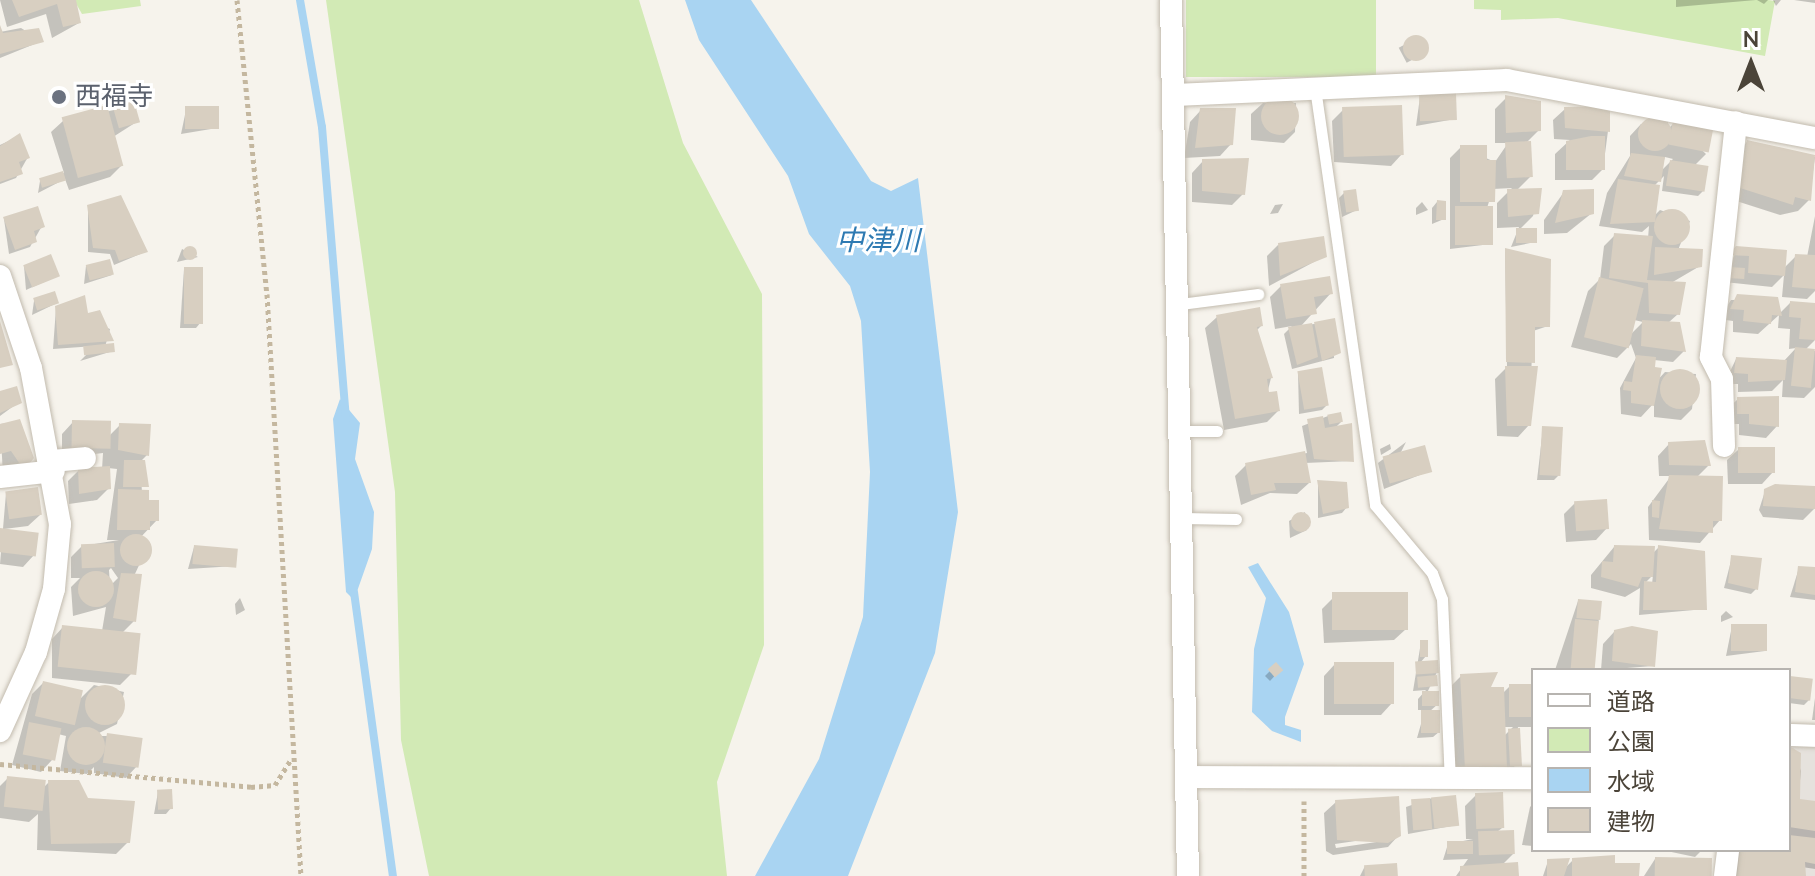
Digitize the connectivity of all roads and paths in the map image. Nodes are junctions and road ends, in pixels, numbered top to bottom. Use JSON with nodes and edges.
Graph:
{"nodes":[{"id":1,"x":237,"y":0,"type":"edge"},
{"id":2,"x":1171,"y":0,"type":"edge"},
{"id":3,"x":1315,"y":88,"type":"junction"},
{"id":4,"x":1175,"y":95,"type":"junction"},
{"id":5,"x":1736,"y":122,"type":"junction"},
{"id":6,"x":1815,"y":138,"type":"edge"},
{"id":7,"x":0,"y":276,"type":"edge"},
{"id":8,"x":1258,"y":294,"type":"dead end"},
{"id":9,"x":1180,"y":304,"type":"junction"},
{"id":10,"x":6,"y":310,"type":"edge"},
{"id":11,"x":1182,"y":431,"type":"junction"},
{"id":12,"x":1217,"y":431,"type":"dead end"},
{"id":13,"x":1724,"y":446,"type":"dead end"},
{"id":14,"x":85,"y":458,"type":"dead end"},
{"id":15,"x":53,"y":466,"type":"junction"},
{"id":16,"x":0,"y":477,"type":"edge"},
{"id":17,"x":1183,"y":518,"type":"junction"},
{"id":18,"x":1236,"y":519,"type":"dead end"},
{"id":19,"x":0,"y":731,"type":"edge"},
{"id":20,"x":1791,"y":735,"type":"edge"},
{"id":21,"x":1815,"y":736,"type":"edge"},
{"id":22,"x":293,"y":757,"type":"junction"},
{"id":23,"x":0,"y":764,"type":"edge"},
{"id":24,"x":1186,"y":777,"type":"junction"},
{"id":25,"x":1531,"y":778,"type":"edge"},
{"id":26,"x":1450,"y":783,"type":"junction"},
{"id":27,"x":1304,"y":799,"type":"dead end"},
{"id":28,"x":1728,"y":852,"type":"edge"},
{"id":29,"x":301,"y":876,"type":"edge"},
{"id":30,"x":1188,"y":876,"type":"edge"},
{"id":31,"x":1304,"y":876,"type":"edge"},
{"id":32,"x":1725,"y":876,"type":"edge"}],
"edges":[{"from":1,"to":22,"type":"path"},
{"from":2,"to":4,"type":"street"},
{"from":3,"to":4,"type":"street"},
{"from":3,"to":5,"type":"street"},
{"from":3,"to":26,"type":"lane"},
{"from":4,"to":9,"type":"street"},
{"from":5,"to":6,"type":"street"},
{"from":5,"to":13,"type":"street"},
{"from":7,"to":10,"type":"street"},
{"from":8,"to":9,"type":"lane"},
{"from":9,"to":11,"type":"street"},
{"from":10,"to":15,"type":"street"},
{"from":11,"to":12,"type":"lane"},
{"from":11,"to":17,"type":"street"},
{"from":14,"to":15,"type":"street"},
{"from":15,"to":16,"type":"street"},
{"from":15,"to":19,"type":"street"},
{"from":17,"to":18,"type":"lane"},
{"from":17,"to":24,"type":"street"},
{"from":20,"to":21,"type":"street"},
{"from":22,"to":23,"type":"path"},
{"from":22,"to":29,"type":"path"},
{"from":24,"to":26,"type":"street"},
{"from":24,"to":30,"type":"street"},
{"from":25,"to":26,"type":"street"},
{"from":27,"to":31,"type":"path"},
{"from":28,"to":32,"type":"street"}]}
